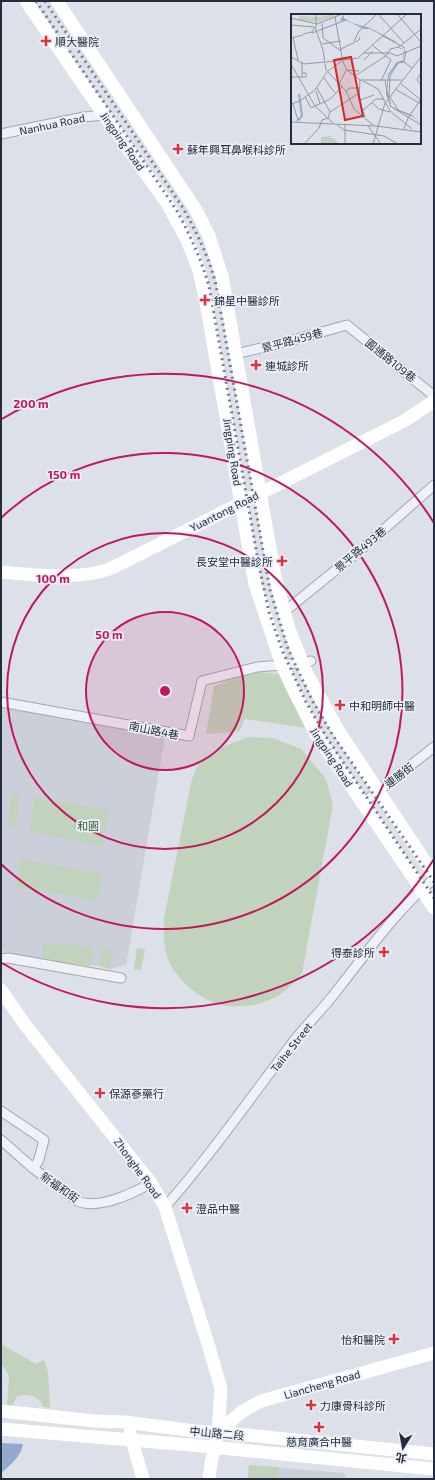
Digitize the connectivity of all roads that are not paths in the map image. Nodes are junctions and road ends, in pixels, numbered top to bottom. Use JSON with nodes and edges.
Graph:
{"nodes":[{"id":1,"x":26,"y":1,"type":"edge"},
{"id":2,"x":57,"y":1,"type":"edge"},
{"id":3,"x":104,"y":115,"type":"junction"},
{"id":4,"x":1,"y":134,"type":"edge"},
{"id":5,"x":347,"y":324,"type":"joint"},
{"id":6,"x":236,"y":354,"type":"junction"},
{"id":7,"x":434,"y":396,"type":"edge"},
{"id":8,"x":434,"y":401,"type":"edge"},
{"id":9,"x":434,"y":485,"type":"edge"},
{"id":10,"x":260,"y":493,"type":"junction"},
{"id":11,"x":241,"y":503,"type":"junction"},
{"id":12,"x":1,"y":572,"type":"edge"},
{"id":13,"x":284,"y":612,"type":"junction"},
{"id":14,"x":307,"y":661,"type":"junction"},
{"id":15,"x":282,"y":665,"type":"junction"},
{"id":16,"x":1,"y":702,"type":"edge"},
{"id":17,"x":434,"y":747,"type":"edge"},
{"id":18,"x":379,"y":790,"type":"junction"},
{"id":19,"x":363,"y":803,"type":"junction"},
{"id":20,"x":434,"y":874,"type":"edge"},
{"id":21,"x":434,"y":879,"type":"edge"},
{"id":22,"x":421,"y":889,"type":"junction"},
{"id":23,"x":434,"y":908,"type":"edge"},
{"id":24,"x":1,"y":959,"type":"edge"},
{"id":25,"x":121,"y":978,"type":"dead end"},
{"id":26,"x":3,"y":998,"type":"edge"},
{"id":27,"x":1,"y":1111,"type":"edge"},
{"id":28,"x":1,"y":1140,"type":"edge"},
{"id":29,"x":34,"y":1169,"type":"junction"},
{"id":30,"x":151,"y":1183,"type":"junction"},
{"id":31,"x":165,"y":1207,"type":"junction"},
{"id":32,"x":434,"y":1353,"type":"edge"},
{"id":33,"x":1,"y":1411,"type":"edge"},
{"id":34,"x":125,"y":1422,"type":"junction"},
{"id":35,"x":1,"y":1429,"type":"edge"},
{"id":36,"x":218,"y":1432,"type":"junction"},
{"id":37,"x":133,"y":1441,"type":"junction"},
{"id":38,"x":214,"y":1448,"type":"junction"},
{"id":39,"x":434,"y":1454,"type":"edge"},
{"id":40,"x":434,"y":1469,"type":"edge"},
{"id":41,"x":143,"y":1479,"type":"edge"},
{"id":42,"x":209,"y":1479,"type":"edge"}],
"edges":[{"from":1,"to":3,"type":"street","name":"Jingping Road"},
{"from":2,"to":6,"type":"street","name":"Jingping Road"},
{"from":3,"to":4,"type":"street","name":"Nanhua Road"},
{"from":3,"to":11,"type":"street","name":"Jingping Road"},
{"from":5,"to":6,"type":"street","name":"景平路459巷"},
{"from":5,"to":7,"type":"street","name":"圓通路109巷"},
{"from":6,"to":10,"type":"street","name":"Jingping Road"},
{"from":8,"to":10,"type":"street","name":"Yuantong Road"},
{"from":9,"to":13,"type":"street","name":"景平路493巷"},
{"from":10,"to":11,"type":"street","name":"Yuantong Road"},
{"from":10,"to":13,"type":"street","name":"Jingping Road"},
{"from":11,"to":12,"type":"street","name":"Yuantong Road"},
{"from":11,"to":15,"type":"street","name":"Jingping Road"},
{"from":13,"to":14,"type":"street","name":"Jingping Road"},
{"from":14,"to":15,"type":"street","name":"南山路4巷"},
{"from":14,"to":18,"type":"street","name":"Jingping Road"},
{"from":15,"to":16,"type":"street","name":"南山路4巷"},
{"from":15,"to":19,"type":"street","name":"Jingping Road"},
{"from":17,"to":18,"type":"street","name":"連勝街"},
{"from":18,"to":19,"type":"street","name":"連勝街"},
{"from":18,"to":20,"type":"street","name":"Jingping Road"},
{"from":19,"to":22,"type":"street","name":"Jingping Road"},
{"from":21,"to":22,"type":"street","name":"Taihe Street"},
{"from":22,"to":23,"type":"street","name":"Jingping Road"},
{"from":22,"to":31,"type":"street","name":"Taihe Street"},
{"from":24,"to":25,"type":"street"},
{"from":26,"to":30,"type":"street","name":"Zhonghe Road"},
{"from":27,"to":29,"type":"street"},
{"from":28,"to":29,"type":"street","name":"新福和街"},
{"from":29,"to":30,"type":"street","name":"新福和街"},
{"from":30,"to":31,"type":"street","name":"Zhonghe Road"},
{"from":31,"to":36,"type":"street","name":"Zhonghe Road"},
{"from":32,"to":36,"type":"street","name":"Liancheng Road"},
{"from":33,"to":34,"type":"street","name":"中山路二段"},
{"from":34,"to":36,"type":"street","name":"中山路二段"},
{"from":34,"to":37,"type":"street"},
{"from":35,"to":37,"type":"street","name":"中山路二段"},
{"from":36,"to":38,"type":"street","name":"Zhonghe Road"},
{"from":36,"to":39,"type":"street","name":"中山路二段"},
{"from":37,"to":38,"type":"street","name":"中山路二段"},
{"from":37,"to":41,"type":"street"},
{"from":38,"to":40,"type":"street","name":"中山路二段"},
{"from":38,"to":42,"type":"street","name":"Zhonghe Road"}]}
